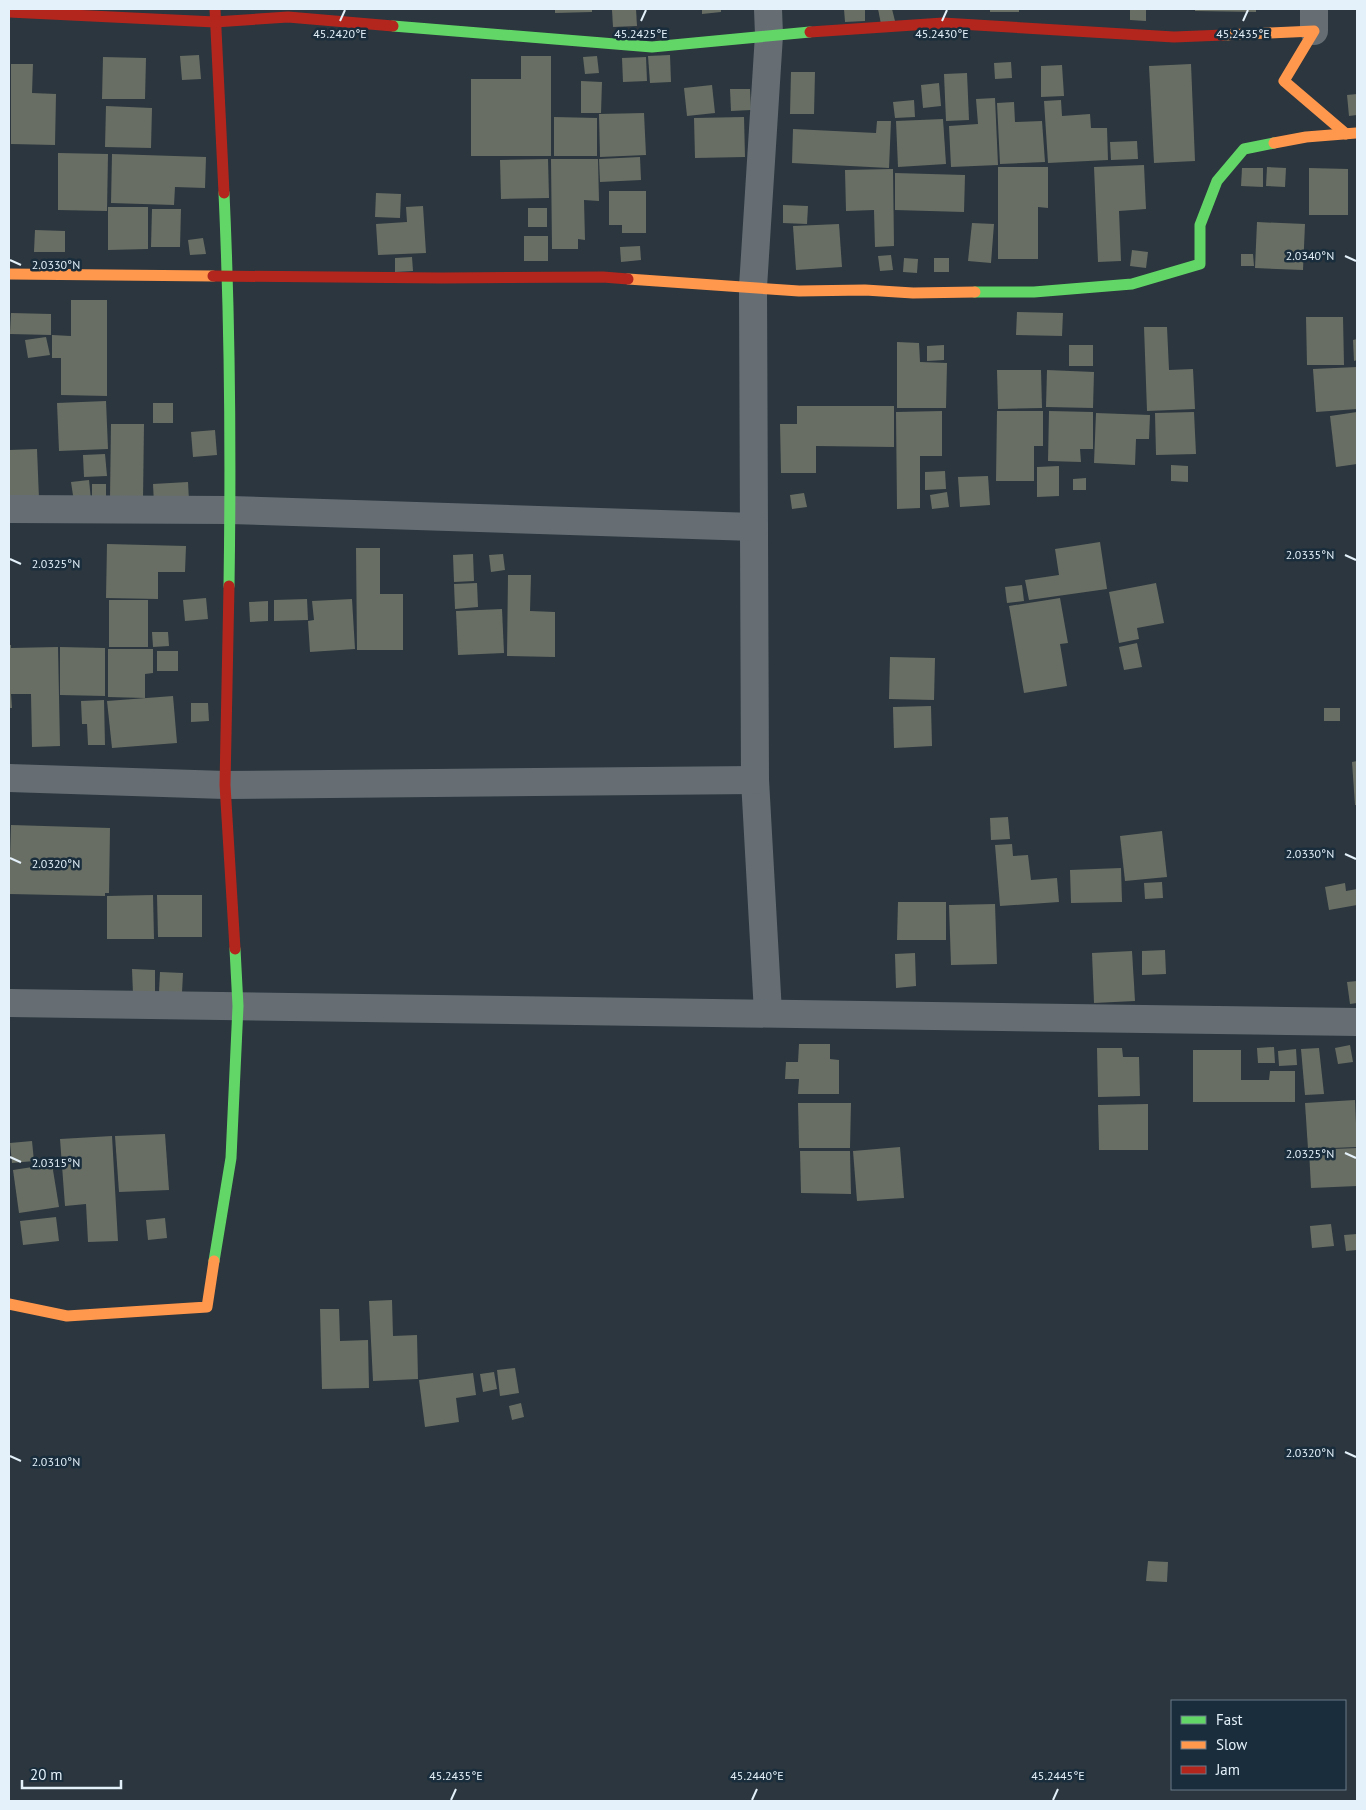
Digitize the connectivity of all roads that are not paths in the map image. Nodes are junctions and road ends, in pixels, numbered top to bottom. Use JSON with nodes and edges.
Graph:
{"nodes":[{"id":1,"x":215,"y":9,"type":"edge"},
{"id":2,"x":9,"y":12,"type":"edge"},
{"id":3,"x":1314,"y":20,"type":"edge"},
{"id":4,"x":215,"y":22,"type":"junction"},
{"id":5,"x":768,"y":22,"type":"edge"},
{"id":6,"x":1351,"y":134,"type":"edge"},
{"id":7,"x":9,"y":274,"type":"edge"},
{"id":8,"x":228,"y":276,"type":"junction"},
{"id":9,"x":753,"y":288,"type":"junction"},
{"id":10,"x":9,"y":509,"type":"edge"},
{"id":11,"x":230,"y":510,"type":"junction"},
{"id":12,"x":754,"y":526,"type":"junction"},
{"id":13,"x":9,"y":778,"type":"edge"},
{"id":14,"x":755,"y":780,"type":"junction"},
{"id":15,"x":225,"y":785,"type":"junction"},
{"id":16,"x":9,"y":1003,"type":"edge"},
{"id":17,"x":238,"y":1006,"type":"junction"},
{"id":18,"x":768,"y":1013,"type":"junction"},
{"id":19,"x":1357,"y":1022,"type":"edge"},
{"id":20,"x":9,"y":1304,"type":"edge"}],
"edges":[{"from":1,"to":4,"type":"street"},
{"from":2,"to":4,"type":"street"},
{"from":3,"to":5,"type":"street"},
{"from":3,"to":6,"type":"street"},
{"from":4,"to":5,"type":"street"},
{"from":4,"to":8,"type":"street"},
{"from":5,"to":9,"type":"street"},
{"from":6,"to":9,"type":"street"},
{"from":7,"to":8,"type":"street"},
{"from":8,"to":9,"type":"street"},
{"from":8,"to":11,"type":"street"},
{"from":9,"to":12,"type":"street"},
{"from":10,"to":11,"type":"street"},
{"from":11,"to":12,"type":"street"},
{"from":11,"to":15,"type":"street"},
{"from":12,"to":14,"type":"street"},
{"from":13,"to":15,"type":"street"},
{"from":14,"to":15,"type":"street"},
{"from":14,"to":18,"type":"street"},
{"from":15,"to":17,"type":"street"},
{"from":16,"to":17,"type":"street"},
{"from":17,"to":18,"type":"street"},
{"from":17,"to":20,"type":"street"},
{"from":18,"to":19,"type":"street"}]}
